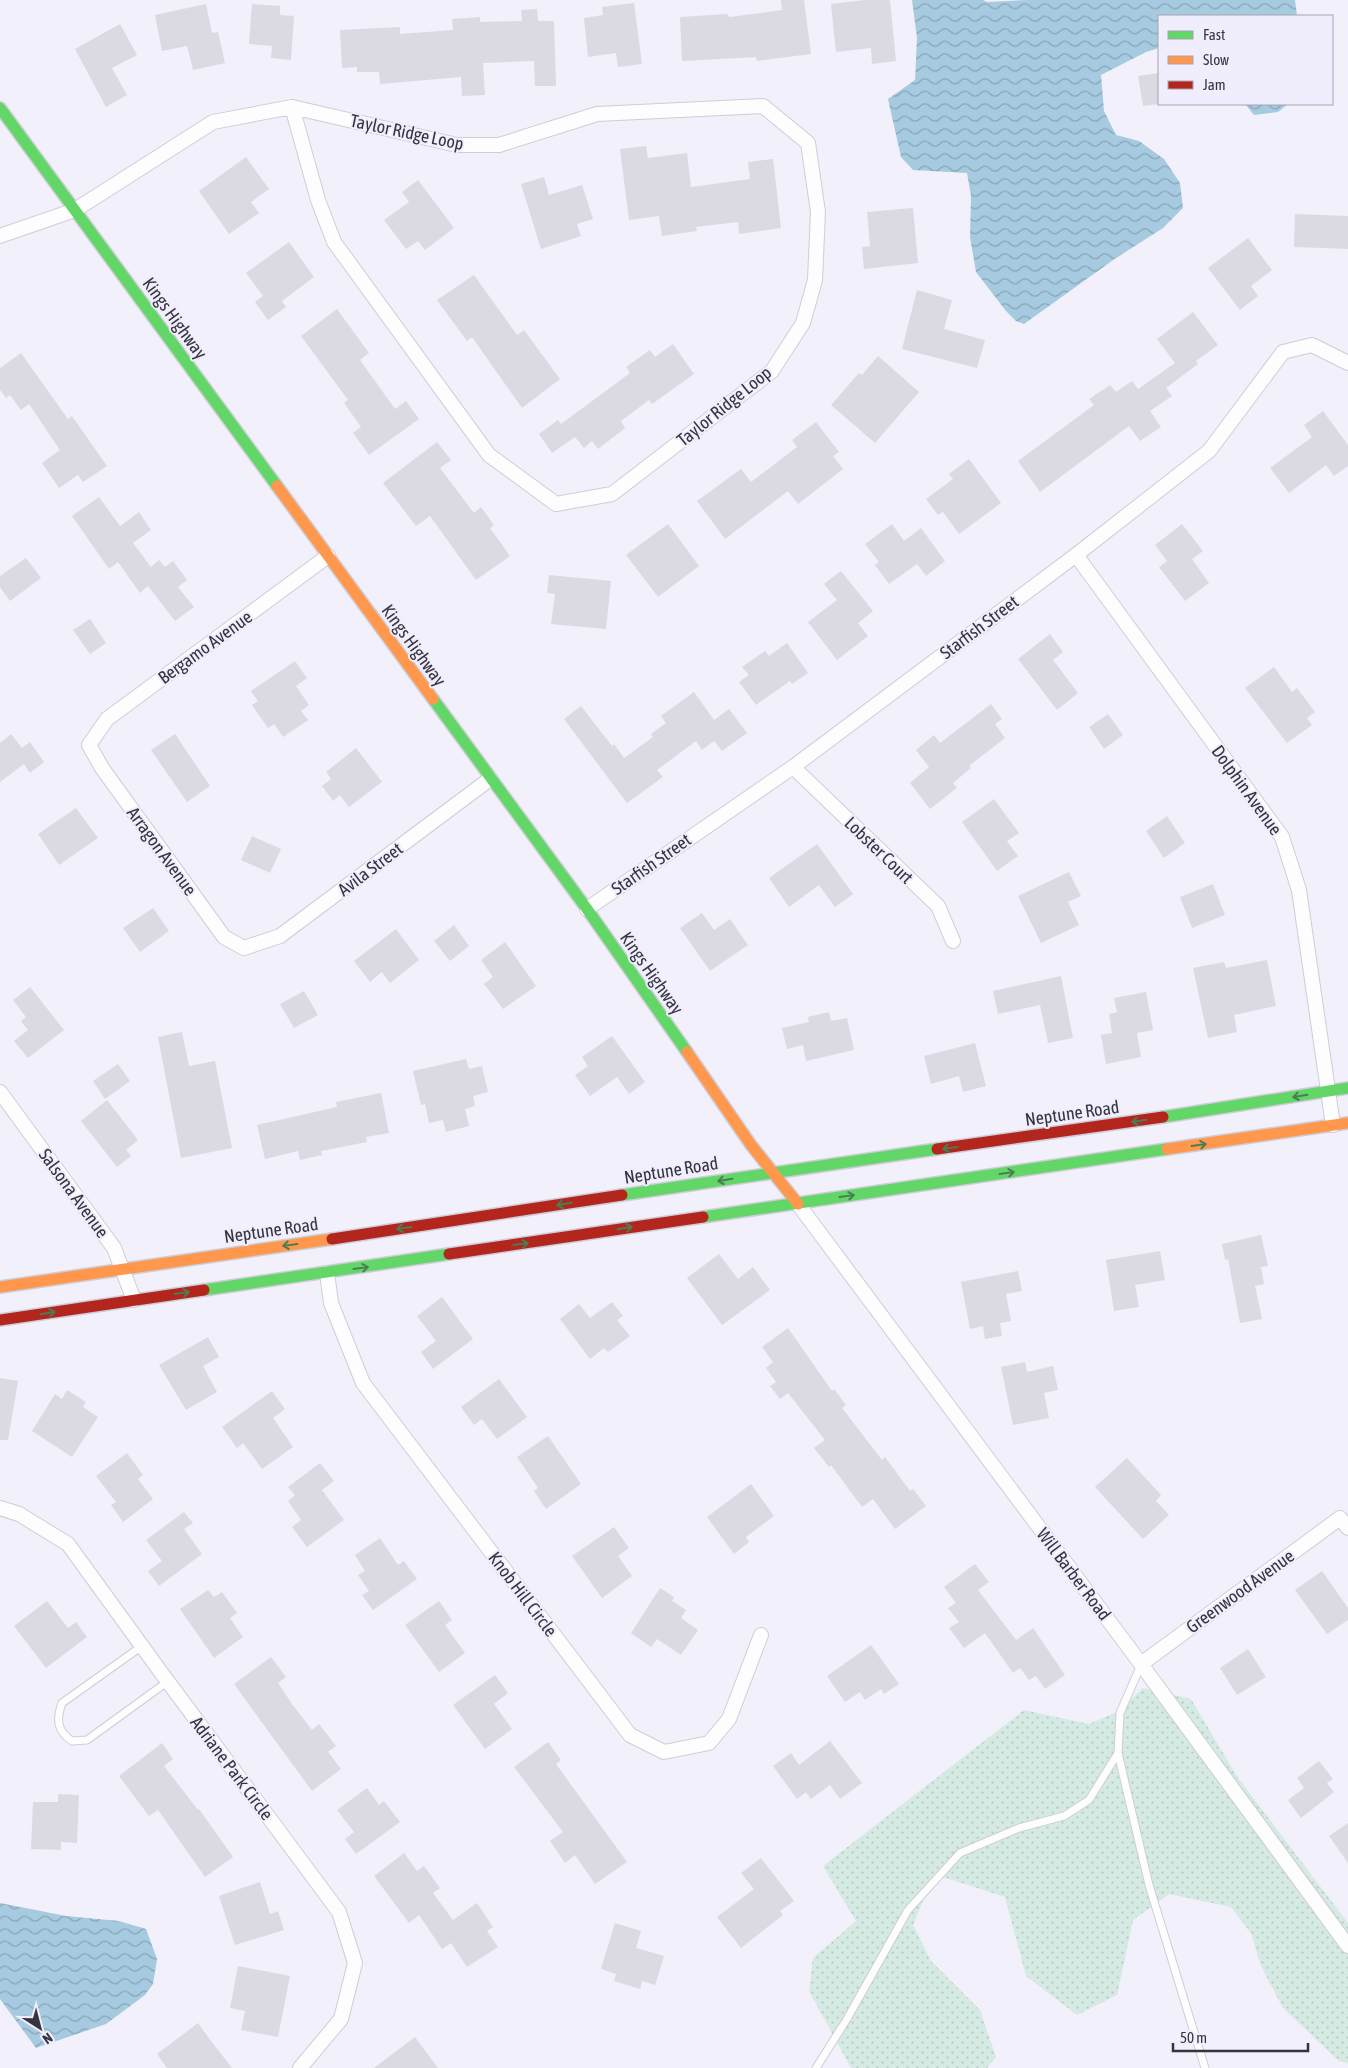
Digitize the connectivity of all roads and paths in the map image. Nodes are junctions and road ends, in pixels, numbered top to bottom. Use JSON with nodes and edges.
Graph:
{"nodes":[{"id":1,"x":292,"y":107,"type":"junction"},
{"id":2,"x":0,"y":108,"type":"edge"},
{"id":3,"x":75,"y":210,"type":"junction"},
{"id":4,"x":0,"y":236,"type":"edge"},
{"id":5,"x":1348,"y":363,"type":"edge"},
{"id":6,"x":1076,"y":555,"type":"junction"},
{"id":7,"x":328,"y":556,"type":"junction"},
{"id":8,"x":88,"y":744,"type":"joint"},
{"id":9,"x":792,"y":767,"type":"junction"},
{"id":10,"x":490,"y":779,"type":"junction"},
{"id":11,"x":586,"y":909,"type":"junction"},
{"id":12,"x":953,"y":942,"type":"dead end"},
{"id":13,"x":244,"y":948,"type":"joint"},
{"id":14,"x":1348,"y":1088,"type":"edge"},
{"id":15,"x":1327,"y":1091,"type":"junction"},
{"id":16,"x":0,"y":1092,"type":"edge"},
{"id":17,"x":1348,"y":1123,"type":"edge"},
{"id":18,"x":1332,"y":1125,"type":"junction"},
{"id":19,"x":773,"y":1172,"type":"junction"},
{"id":20,"x":798,"y":1204,"type":"junction"},
{"id":21,"x":122,"y":1270,"type":"junction"},
{"id":22,"x":327,"y":1273,"type":"junction"},
{"id":23,"x":0,"y":1287,"type":"edge"},
{"id":24,"x":134,"y":1300,"type":"junction"},
{"id":25,"x":0,"y":1320,"type":"edge"},
{"id":26,"x":0,"y":1508,"type":"edge"},
{"id":27,"x":1344,"y":1523,"type":"edge"},
{"id":28,"x":761,"y":1635,"type":"dead end"},
{"id":29,"x":142,"y":1646,"type":"junction"},
{"id":30,"x":1141,"y":1664,"type":"junction"},
{"id":31,"x":167,"y":1682,"type":"junction"},
{"id":32,"x":1118,"y":1752,"type":"junction"},
{"id":33,"x":1348,"y":1946,"type":"edge"},
{"id":34,"x":300,"y":2068,"type":"edge"},
{"id":35,"x":816,"y":2068,"type":"edge"},
{"id":36,"x":1205,"y":2068,"type":"edge"}],
"edges":[{"from":1,"to":1,"type":"street","name":"Taylor Ridge Loop"},
{"from":1,"to":3,"type":"street","name":"Taylor Ridge Loop"},
{"from":2,"to":3,"type":"main road","name":"Kings Highway"},
{"from":3,"to":4,"type":"street","name":"Taylor Ridge Loop"},
{"from":3,"to":7,"type":"main road","name":"Kings Highway"},
{"from":5,"to":6,"type":"street","name":"Starfish Street"},
{"from":6,"to":9,"type":"street","name":"Starfish Street"},
{"from":6,"to":15,"type":"street","name":"Dolphin Avenue"},
{"from":7,"to":8,"type":"street","name":"Bergamo Avenue"},
{"from":7,"to":10,"type":"main road","name":"Kings Highway"},
{"from":8,"to":13,"type":"street","name":"Arragon Avenue"},
{"from":9,"to":11,"type":"street","name":"Starfish Street"},
{"from":9,"to":12,"type":"street","name":"Lobster Court"},
{"from":10,"to":11,"type":"main road","name":"Kings Highway"},
{"from":10,"to":13,"type":"street","name":"Avila Street"},
{"from":11,"to":19,"type":"main road","name":"Kings Highway"},
{"from":14,"to":15,"type":"main road","name":"Neptune Road"},
{"from":15,"to":18,"type":"street","name":"Dolphin Avenue"},
{"from":15,"to":19,"type":"main road","name":"Neptune Road","one_way":true},
{"from":16,"to":21,"type":"street","name":"Salsona Avenue"},
{"from":17,"to":18,"type":"main road"},
{"from":20,"to":18,"type":"main road","one_way":true},
{"from":19,"to":20,"type":"main road","name":"Kings Highway"},
{"from":19,"to":21,"type":"main road","name":"Neptune Road","one_way":true},
{"from":22,"to":20,"type":"main road","one_way":true},
{"from":20,"to":30,"type":"street","name":"Will Barber Road"},
{"from":21,"to":23,"type":"main road","name":"Neptune Road"},
{"from":21,"to":24,"type":"street","name":"Salsona Avenue"},
{"from":24,"to":22,"type":"main road","one_way":true},
{"from":22,"to":28,"type":"street","name":"Knob Hill Circle"},
{"from":25,"to":24,"type":"main road","one_way":true},
{"from":26,"to":29,"type":"street","name":"Adriane Park Circle"},
{"from":27,"to":30,"type":"street","name":"Greenwood Avenue"},
{"from":29,"to":31,"type":"street","name":"Adriane Park Circle"},
{"from":29,"to":31,"type":"lane"},
{"from":30,"to":32,"type":"lane"},
{"from":30,"to":33,"type":"street","name":"Will Barber Road"},
{"from":31,"to":34,"type":"street","name":"Adriane Park Circle"},
{"from":32,"to":35,"type":"lane"},
{"from":32,"to":36,"type":"lane"}]}
